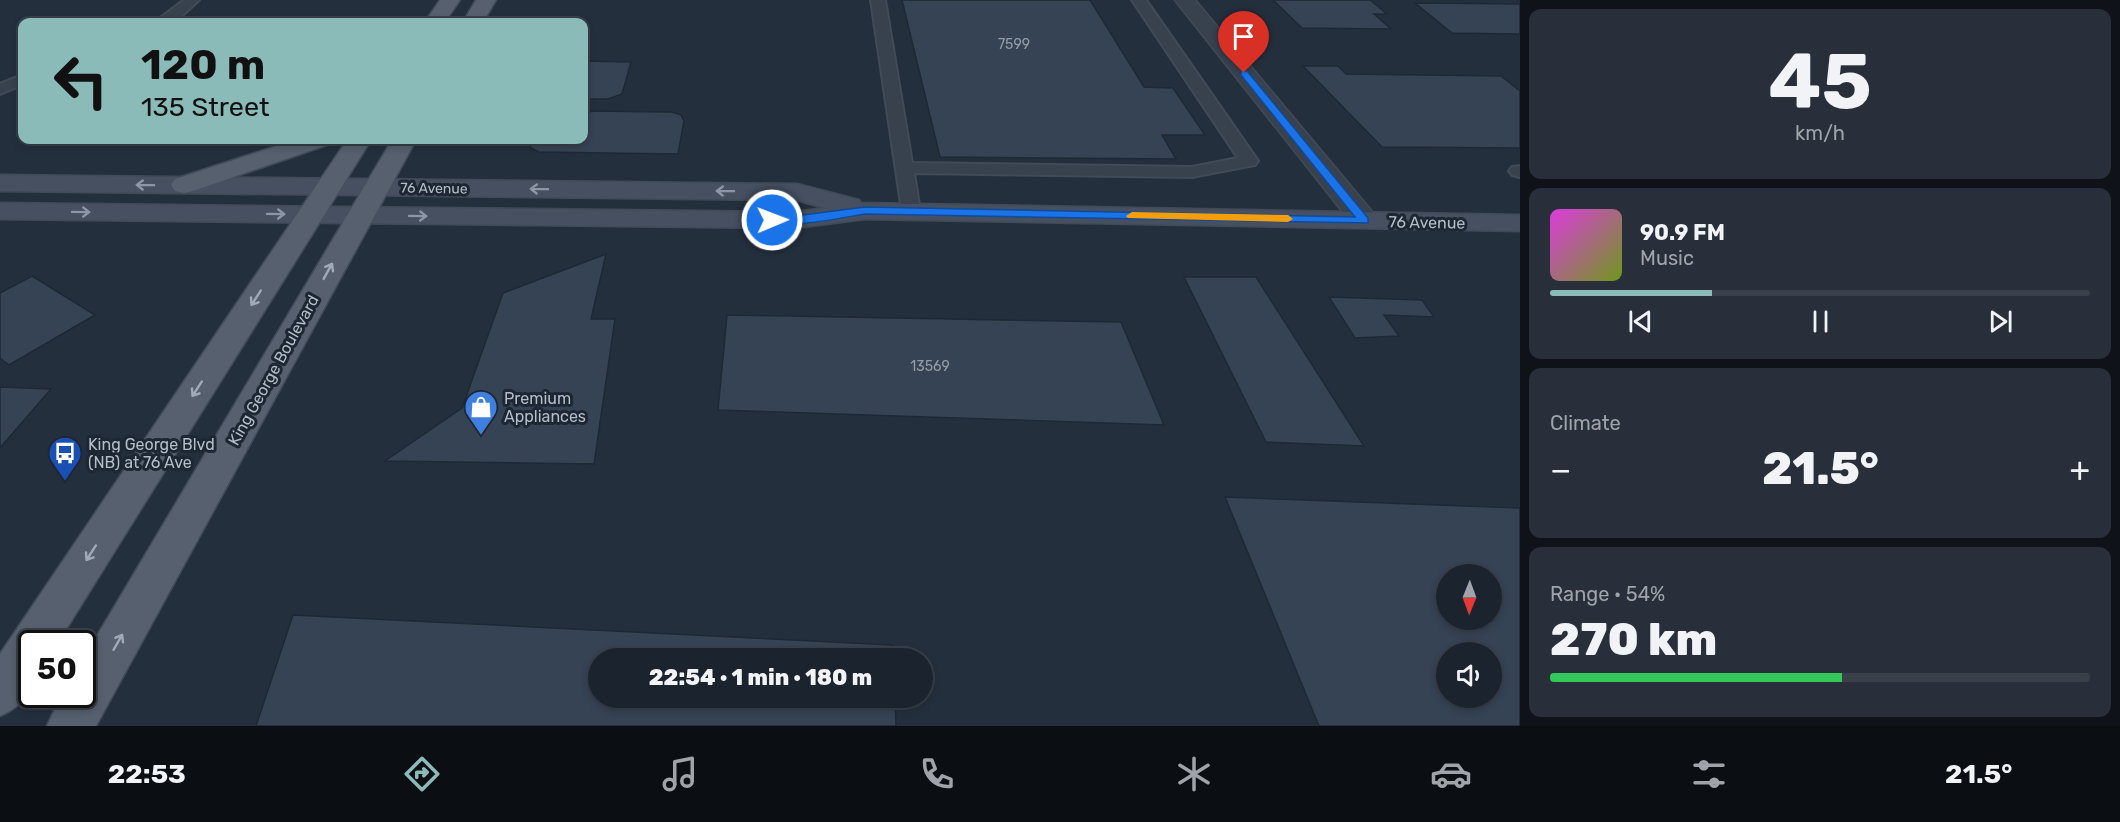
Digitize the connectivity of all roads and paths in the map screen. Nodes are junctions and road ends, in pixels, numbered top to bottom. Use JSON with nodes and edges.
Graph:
{"nodes":[{"id":1,"x":192,"y":0,"type":"edge"},
{"id":2,"x":450,"y":0,"type":"edge"},
{"id":3,"x":486,"y":0,"type":"edge"},
{"id":4,"x":878,"y":0,"type":"edge"},
{"id":5,"x":1139,"y":0,"type":"edge"},
{"id":6,"x":1185,"y":0,"type":"edge"},
{"id":7,"x":171,"y":18,"type":"edge"},
{"id":8,"x":438,"y":18,"type":"edge"},
{"id":9,"x":475,"y":18,"type":"edge"},
{"id":10,"x":18,"y":82,"type":"edge"},
{"id":11,"x":0,"y":89,"type":"edge"},
{"id":12,"x":306,"y":144,"type":"edge"},
{"id":13,"x":356,"y":144,"type":"edge"},
{"id":14,"x":402,"y":144,"type":"edge"},
{"id":15,"x":903,"y":167,"type":"junction"},
{"id":16,"x":0,"y":183,"type":"edge"},
{"id":17,"x":184,"y":185,"type":"junction"},
{"id":18,"x":320,"y":201,"type":"junction"},
{"id":19,"x":368,"y":201,"type":"junction"},
{"id":20,"x":0,"y":211,"type":"edge"},
{"id":21,"x":910,"y":211,"type":"junction"},
{"id":22,"x":1364,"y":220,"type":"junction"},
{"id":23,"x":1520,"y":224,"type":"edge"},
{"id":24,"x":41,"y":630,"type":"edge"},
{"id":25,"x":18,"y":665,"type":"edge"},
{"id":26,"x":0,"y":693,"type":"edge"},
{"id":27,"x":70,"y":726,"type":"edge"}],
"edges":[{"from":1,"to":7,"type":"lane"},
{"from":2,"to":8,"type":"main road"},
{"from":3,"to":9,"type":"main road"},
{"from":4,"to":15,"type":"lane"},
{"from":5,"to":15,"type":"lane"},
{"from":6,"to":22,"type":"street"},
{"from":10,"to":11,"type":"lane"},
{"from":12,"to":17,"type":"main road"},
{"from":13,"to":18,"type":"main road"},
{"from":14,"to":19,"type":"main road","name":"King George Boulevard"},
{"from":15,"to":21,"type":"lane"},
{"from":17,"to":16,"type":"main road","name":"76 Avenue","one_way":true},
{"from":17,"to":18,"type":"main road","name":"76 Avenue"},
{"from":18,"to":19,"type":"main road","name":"76 Avenue"},
{"from":20,"to":18,"type":"main road","name":"76 Avenue","one_way":true},
{"from":18,"to":24,"type":"main road","one_way":true},
{"from":19,"to":21,"type":"main road","name":"76 Avenue"},
{"from":27,"to":19,"type":"main road","name":"King George Boulevard","one_way":true},
{"from":21,"to":22,"type":"main road","name":"76 Avenue"},
{"from":22,"to":23,"type":"main road","name":"76 Avenue"},
{"from":25,"to":26,"type":"main road"}]}
